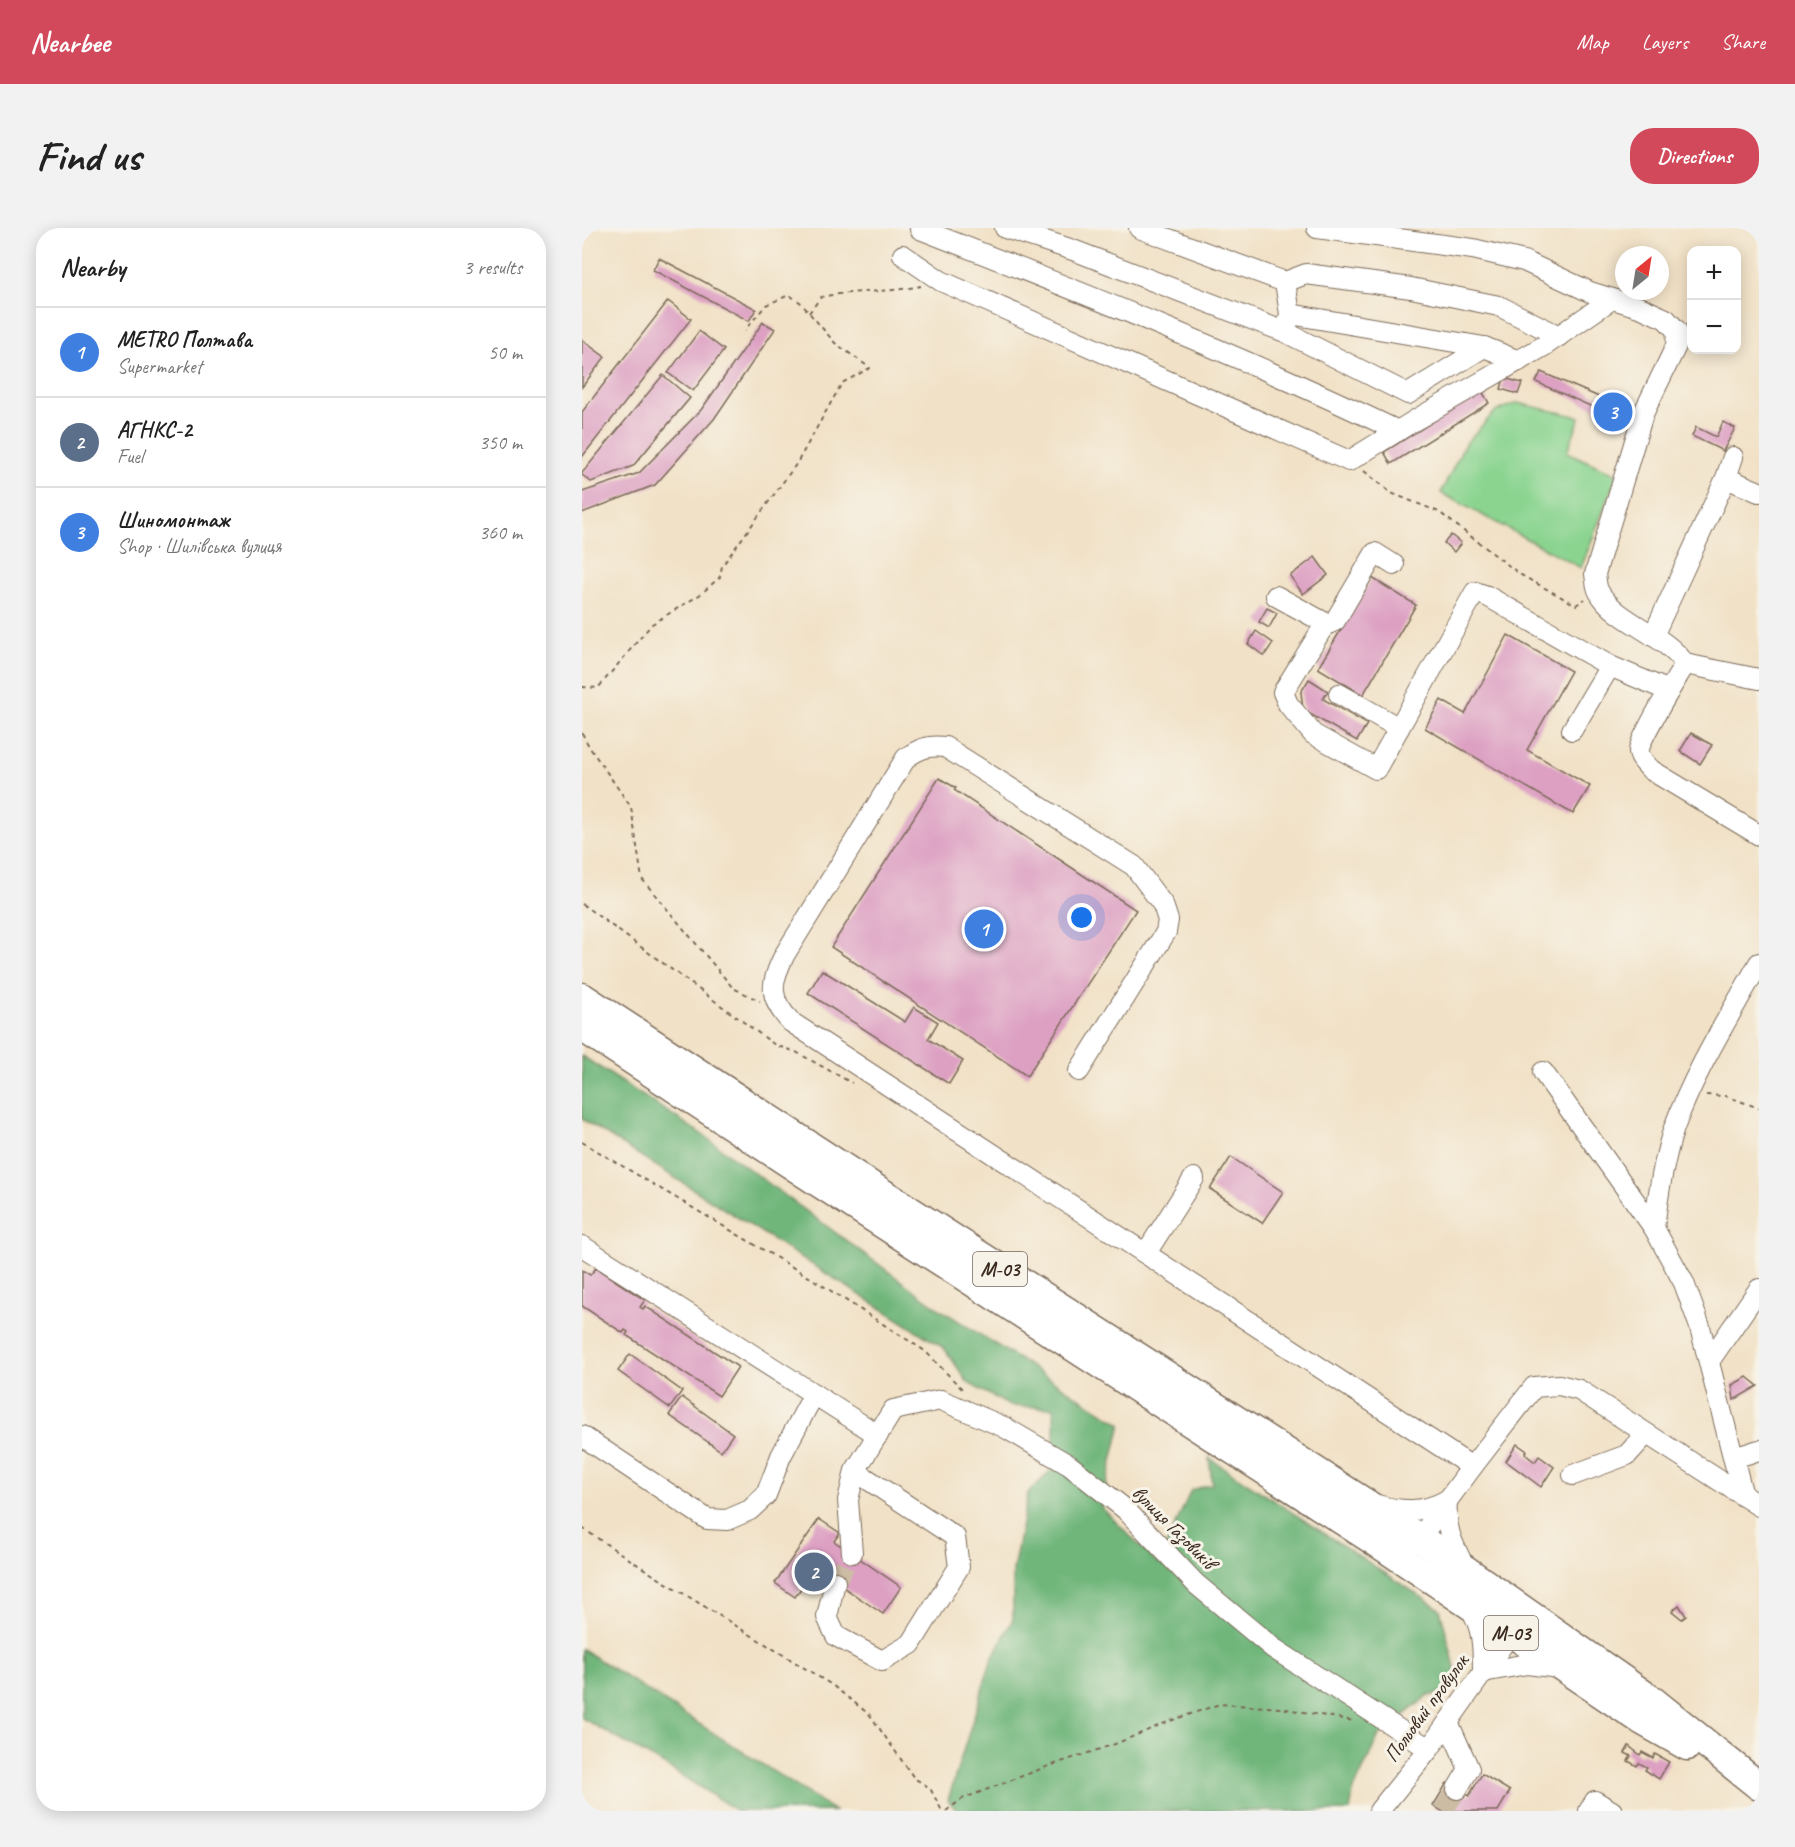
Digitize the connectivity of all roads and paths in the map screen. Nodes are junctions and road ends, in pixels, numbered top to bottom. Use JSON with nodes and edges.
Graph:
{"nodes":[{"id":1,"x":1005,"y":228,"type":"edge"},
{"id":2,"x":1139,"y":228,"type":"edge"},
{"id":3,"x":1317,"y":228,"type":"edge"},
{"id":4,"x":920,"y":229,"type":"edge"},
{"id":5,"x":903,"y":255,"type":"dead end"},
{"id":6,"x":941,"y":281,"type":"junction"},
{"id":7,"x":1285,"y":282,"type":"junction"},
{"id":8,"x":1612,"y":299,"type":"junction"},
{"id":9,"x":809,"y":313,"type":"junction"},
{"id":10,"x":1288,"y":323,"type":"junction"},
{"id":11,"x":745,"y":330,"type":"dead end"},
{"id":12,"x":1559,"y":336,"type":"junction"},
{"id":13,"x":1484,"y":347,"type":"junction"},
{"id":14,"x":1519,"y":361,"type":"junction"},
{"id":15,"x":1398,"y":431,"type":"junction"},
{"id":16,"x":1733,"y":457,"type":"dead end"},
{"id":17,"x":1349,"y":461,"type":"junction"},
{"id":18,"x":1726,"y":478,"type":"junction"},
{"id":19,"x":1759,"y":492,"type":"edge"},
{"id":20,"x":1394,"y":565,"type":"dead end"},
{"id":21,"x":1598,"y":591,"type":"junction"},
{"id":22,"x":1276,"y":596,"type":"dead end"},
{"id":23,"x":1328,"y":624,"type":"junction"},
{"id":24,"x":1653,"y":636,"type":"junction"},
{"id":25,"x":1685,"y":664,"type":"junction"},
{"id":26,"x":1610,"y":666,"type":"junction"},
{"id":27,"x":1759,"y":679,"type":"edge"},
{"id":28,"x":582,"y":687,"type":"edge"},
{"id":29,"x":1669,"y":691,"type":"junction"},
{"id":30,"x":1339,"y":694,"type":"dead end"},
{"id":31,"x":1399,"y":728,"type":"junction"},
{"id":32,"x":1572,"y":730,"type":"dead end"},
{"id":33,"x":582,"y":733,"type":"edge"},
{"id":34,"x":1759,"y":835,"type":"edge"},
{"id":35,"x":582,"y":904,"type":"edge"},
{"id":36,"x":1759,"y":963,"type":"edge"},
{"id":37,"x":582,"y":997,"type":"edge"},
{"id":38,"x":779,"y":1010,"type":"junction"},
{"id":39,"x":582,"y":1027,"type":"edge"},
{"id":40,"x":1079,"y":1071,"type":"dead end"},
{"id":41,"x":1543,"y":1072,"type":"dead end"},
{"id":42,"x":855,"y":1085,"type":"dead end"},
{"id":43,"x":1686,"y":1101,"type":"junction"},
{"id":44,"x":1759,"y":1108,"type":"edge"},
{"id":45,"x":582,"y":1142,"type":"edge"},
{"id":46,"x":1194,"y":1178,"type":"dead end"},
{"id":47,"x":1654,"y":1228,"type":"junction"},
{"id":48,"x":582,"y":1246,"type":"edge"},
{"id":49,"x":1146,"y":1253,"type":"junction"},
{"id":50,"x":1759,"y":1289,"type":"edge"},
{"id":51,"x":1710,"y":1360,"type":"junction"},
{"id":52,"x":814,"y":1394,"type":"junction"},
{"id":53,"x":970,"y":1398,"type":"dead end"},
{"id":54,"x":1646,"y":1434,"type":"junction"},
{"id":55,"x":878,"y":1435,"type":"junction"},
{"id":56,"x":582,"y":1436,"type":"edge"},
{"id":57,"x":1759,"y":1450,"type":"edge"},
{"id":58,"x":1734,"y":1458,"type":"junction"},
{"id":59,"x":1472,"y":1467,"type":"junction"},
{"id":60,"x":855,"y":1471,"type":"junction"},
{"id":61,"x":1573,"y":1475,"type":"dead end"},
{"id":62,"x":1362,"y":1500,"type":"junction"},
{"id":63,"x":1447,"y":1500,"type":"junction"},
{"id":64,"x":1751,"y":1501,"type":"edge"},
{"id":65,"x":582,"y":1528,"type":"edge"},
{"id":66,"x":1420,"y":1538,"type":"junction"},
{"id":67,"x":1382,"y":1546,"type":"junction"},
{"id":68,"x":852,"y":1553,"type":"tunnel mouth"},
{"id":69,"x":1465,"y":1568,"type":"junction"},
{"id":70,"x":1428,"y":1577,"type":"junction"},
{"id":71,"x":836,"y":1582,"type":"tunnel mouth"},
{"id":72,"x":1495,"y":1590,"type":"junction"},
{"id":73,"x":1467,"y":1603,"type":"junction"},
{"id":74,"x":1511,"y":1633,"type":"junction"},
{"id":75,"x":1570,"y":1658,"type":"junction"},
{"id":76,"x":1483,"y":1672,"type":"junction"},
{"id":77,"x":1387,"y":1721,"type":"junction"},
{"id":78,"x":1448,"y":1722,"type":"junction"},
{"id":79,"x":1429,"y":1749,"type":"junction"},
{"id":80,"x":1759,"y":1786,"type":"edge"},
{"id":81,"x":1457,"y":1789,"type":"tunnel mouth"},
{"id":82,"x":1386,"y":1809,"type":"edge"},
{"id":83,"x":944,"y":1811,"type":"edge"},
{"id":84,"x":1589,"y":1811,"type":"edge"},
{"id":85,"x":1612,"y":1811,"type":"edge"}],
"edges":[{"from":1,"to":10,"type":"street"},
{"from":2,"to":7,"type":"street"},
{"from":3,"to":8,"type":"street"},
{"from":4,"to":15,"type":"street"},
{"from":5,"to":6,"type":"street"},
{"from":6,"to":9,"type":"path"},
{"from":6,"to":17,"type":"street"},
{"from":7,"to":10,"type":"street"},
{"from":7,"to":12,"type":"street"},
{"from":8,"to":12,"type":"street"},
{"from":8,"to":21,"type":"street"},
{"from":9,"to":11,"type":"path"},
{"from":9,"to":28,"type":"path"},
{"from":10,"to":13,"type":"street"},
{"from":10,"to":13,"type":"street"},
{"from":12,"to":14,"type":"street"},
{"from":13,"to":14,"type":"street"},
{"from":14,"to":15,"type":"street"},
{"from":15,"to":17,"type":"street"},
{"from":16,"to":18,"type":"street"},
{"from":17,"to":21,"type":"path"},
{"from":18,"to":19,"type":"street"},
{"from":18,"to":24,"type":"street"},
{"from":20,"to":23,"type":"street"},
{"from":21,"to":24,"type":"street"},
{"from":22,"to":23,"type":"street"},
{"from":23,"to":31,"type":"street"},
{"from":24,"to":25,"type":"street"},
{"from":25,"to":27,"type":"street"},
{"from":25,"to":29,"type":"street"},
{"from":26,"to":29,"type":"street"},
{"from":26,"to":31,"type":"street"},
{"from":26,"to":32,"type":"street"},
{"from":29,"to":34,"type":"street"},
{"from":30,"to":31,"type":"street"},
{"from":33,"to":38,"type":"path"},
{"from":35,"to":42,"type":"path"},
{"from":36,"to":43,"type":"street"},
{"from":37,"to":62,"type":"highway","number":"М-03"},
{"from":38,"to":40,"type":"street"},
{"from":38,"to":49,"type":"street"},
{"from":39,"to":67,"type":"highway","number":"М-03"},
{"from":41,"to":47,"type":"street"},
{"from":43,"to":44,"type":"path"},
{"from":43,"to":47,"type":"street"},
{"from":45,"to":53,"type":"path"},
{"from":46,"to":49,"type":"street"},
{"from":47,"to":51,"type":"street"},
{"from":48,"to":52,"type":"street"},
{"from":49,"to":59,"type":"street"},
{"from":50,"to":51,"type":"street"},
{"from":51,"to":58,"type":"street"},
{"from":52,"to":55,"type":"street"},
{"from":52,"to":56,"type":"street"},
{"from":54,"to":59,"type":"street"},
{"from":54,"to":61,"type":"street"},
{"from":54,"to":64,"type":"street"},
{"from":55,"to":60,"type":"street","name":"вулиця Газовиків"},
{"from":55,"to":77,"type":"street","name":"вулиця Газовиків"},
{"from":57,"to":58,"type":"street"},
{"from":58,"to":64,"type":"street"},
{"from":59,"to":63,"type":"street"},
{"from":60,"to":68,"type":"street","name":"вулиця Газовиків"},
{"from":60,"to":71,"type":"street"},
{"from":62,"to":63,"type":"street"},
{"from":62,"to":66,"type":"highway","number":"М-03"},
{"from":63,"to":66,"type":"street"},
{"from":63,"to":69,"type":"street"},
{"from":65,"to":83,"type":"path"},
{"from":66,"to":67,"type":"street"},
{"from":66,"to":69,"type":"highway","number":"М-03"},
{"from":66,"to":70,"type":"street"},
{"from":67,"to":70,"type":"highway","number":"М-03"},
{"from":69,"to":72,"type":"highway","number":"М-03"},
{"from":70,"to":73,"type":"highway","number":"М-03"},
{"from":72,"to":74,"type":"street"},
{"from":72,"to":75,"type":"highway","number":"М-03"},
{"from":73,"to":74,"type":"highway","number":"М-03"},
{"from":73,"to":76,"type":"street"},
{"from":74,"to":75,"type":"highway","number":"М-03"},
{"from":74,"to":76,"type":"street","name":"Польовий провулок"},
{"from":75,"to":76,"type":"street"},
{"from":75,"to":80,"type":"highway","number":"М-03"},
{"from":76,"to":78,"type":"street","name":"Польовий провулок"},
{"from":77,"to":79,"type":"street","name":"вулиця Газовиків"},
{"from":77,"to":83,"type":"path"},
{"from":78,"to":79,"type":"street","name":"Польовий провулок"},
{"from":78,"to":81,"type":"street"},
{"from":79,"to":82,"type":"street","name":"Польовий провулок"},
{"from":84,"to":85,"type":"street"}]}
